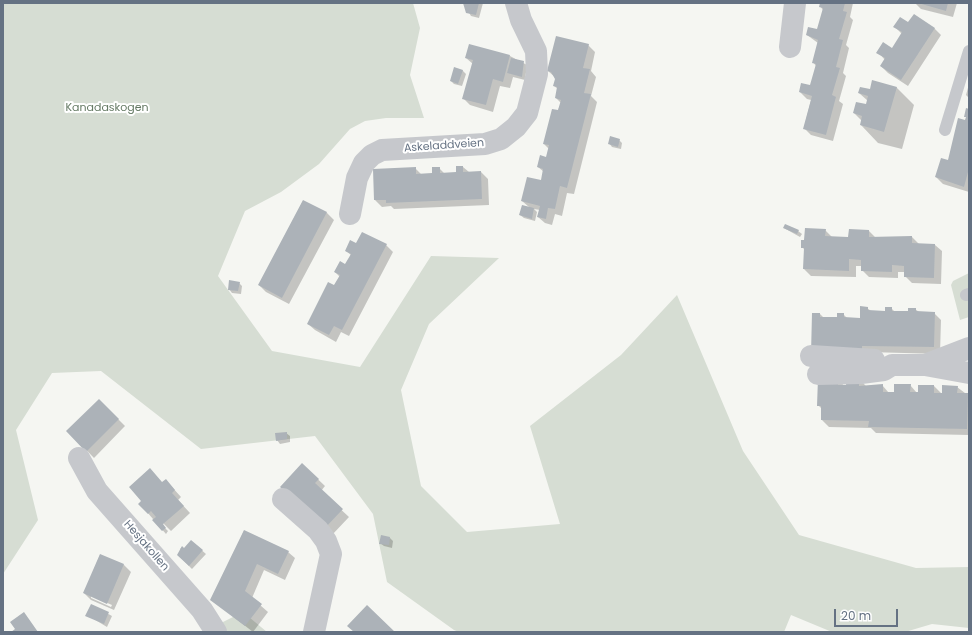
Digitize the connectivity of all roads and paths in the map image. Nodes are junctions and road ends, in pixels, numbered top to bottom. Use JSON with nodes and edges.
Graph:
{"nodes":[{"id":1,"x":516,"y":3,"type":"edge"},
{"id":2,"x":795,"y":3,"type":"edge"},
{"id":3,"x":790,"y":47,"type":"dead end"},
{"id":4,"x":969,"y":51,"type":"edge"},
{"id":5,"x":945,"y":130,"type":"dead end"},
{"id":6,"x":350,"y":214,"type":"dead end"},
{"id":7,"x":969,"y":348,"type":"edge"},
{"id":8,"x":814,"y":365,"type":"dead end"},
{"id":9,"x":925,"y":365,"type":"junction"},
{"id":10,"x":969,"y":373,"type":"edge"},
{"id":11,"x":79,"y":458,"type":"dead end"},
{"id":12,"x":283,"y":498,"type":"dead end"},
{"id":13,"x":216,"y":632,"type":"edge"},
{"id":14,"x":314,"y":632,"type":"edge"}],
"edges":[{"from":1,"to":6,"type":"street","name":"Askeladdveien"},
{"from":2,"to":3,"type":"street"},
{"from":4,"to":5,"type":"lane"},
{"from":7,"to":9,"type":"street"},
{"from":8,"to":9,"type":"street"},
{"from":9,"to":10,"type":"street"},
{"from":11,"to":13,"type":"street","name":"Hesjakollen"},
{"from":12,"to":14,"type":"street"}]}
